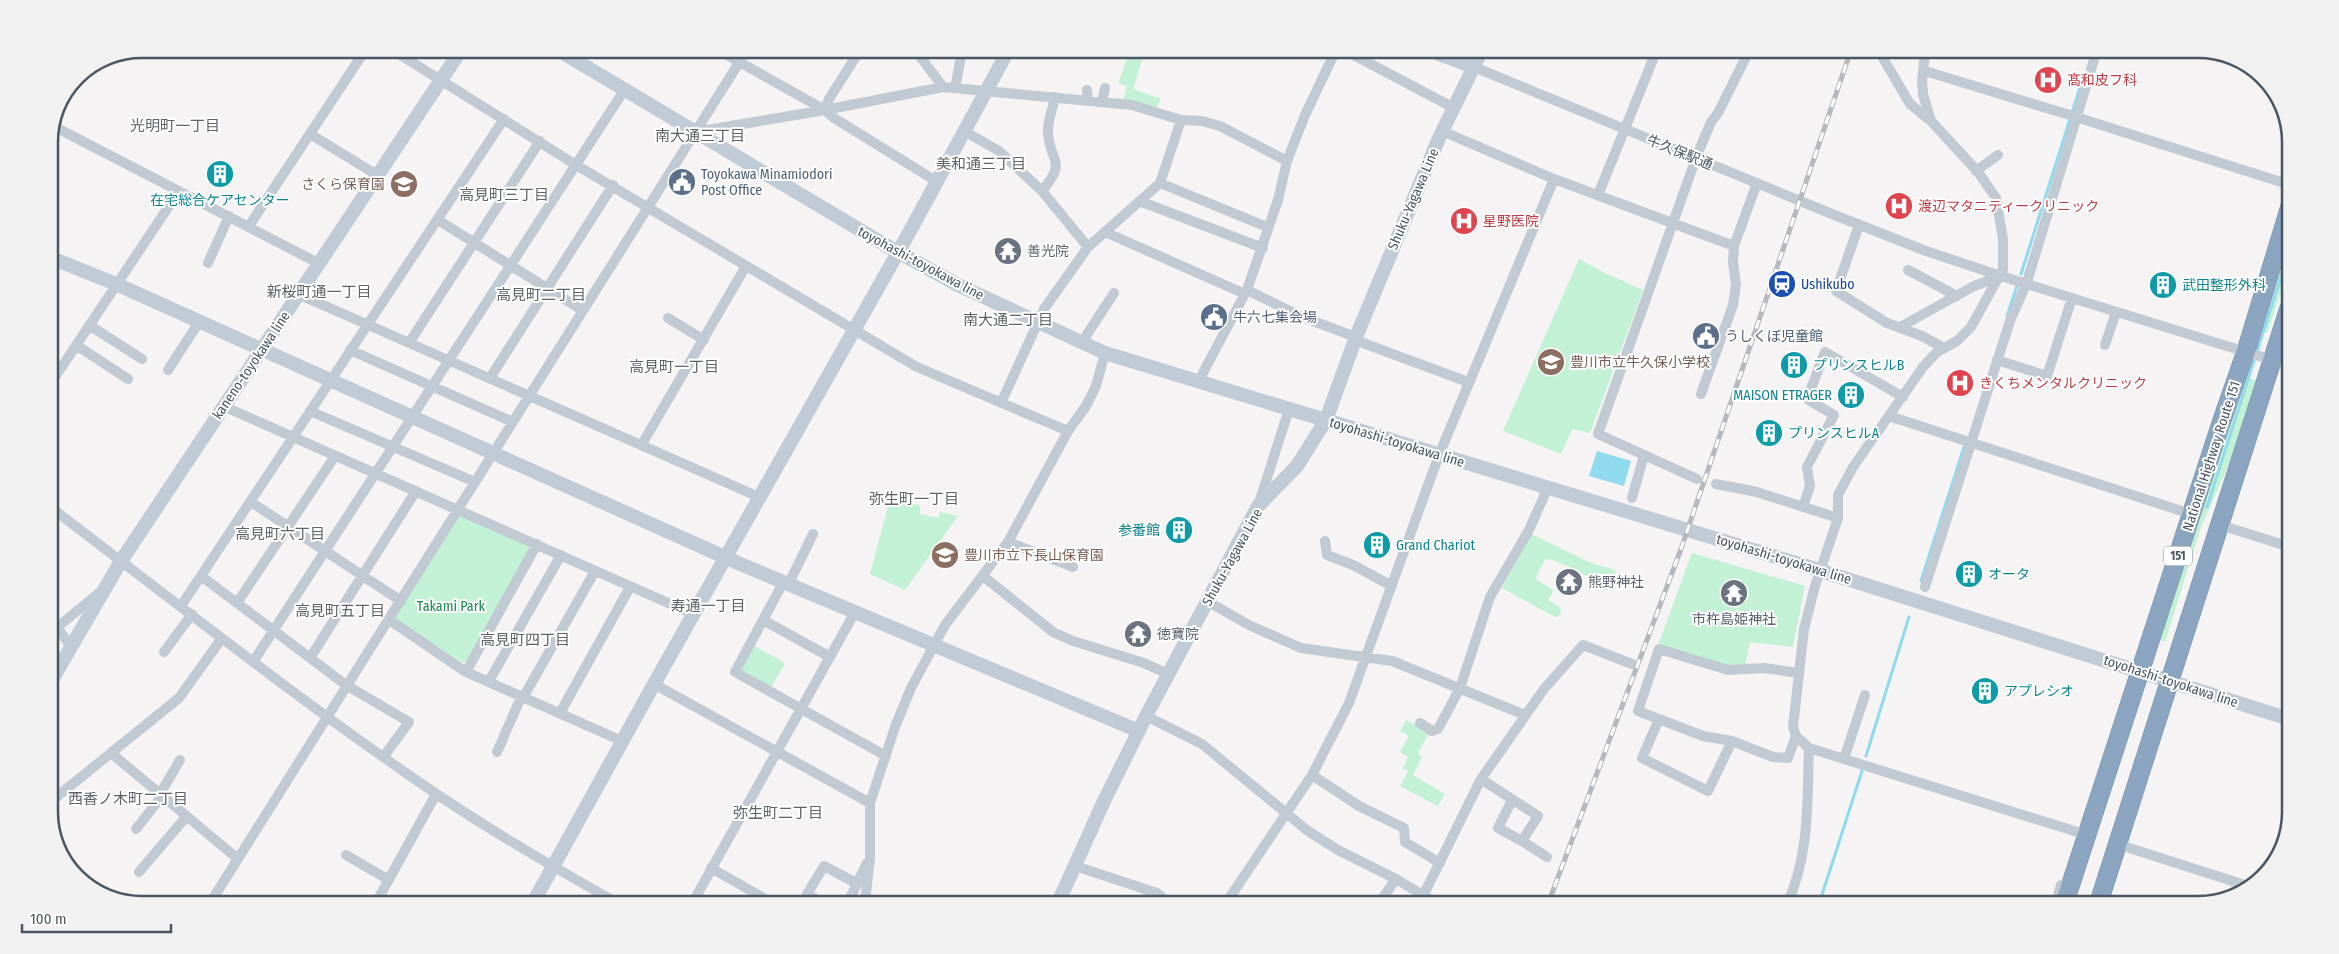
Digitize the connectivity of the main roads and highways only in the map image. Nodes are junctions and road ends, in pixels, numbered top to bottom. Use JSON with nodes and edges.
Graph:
{"nodes":[{"id":1,"x":455,"y":58,"type":"edge"},
{"id":2,"x":572,"y":58,"type":"edge"},
{"id":3,"x":1004,"y":58,"type":"edge"},
{"id":4,"x":1451,"y":58,"type":"edge"},
{"id":5,"x":1478,"y":58,"type":"edge"},
{"id":6,"x":1474,"y":66,"type":"junction"},
{"id":7,"x":2281,"y":235,"type":"edge"},
{"id":8,"x":898,"y":253,"type":"junction"},
{"id":9,"x":58,"y":261,"type":"edge"},
{"id":10,"x":2281,"y":330,"type":"edge"},
{"id":11,"x":260,"y":349,"type":"junction"},
{"id":12,"x":1326,"y":420,"type":"junction"},
{"id":13,"x":726,"y":558,"type":"junction"},
{"id":14,"x":58,"y":669,"type":"edge"},
{"id":15,"x":2140,"y":671,"type":"junction"},
{"id":16,"x":2171,"y":681,"type":"junction"},
{"id":17,"x":2282,"y":717,"type":"edge"},
{"id":18,"x":1139,"y":731,"type":"junction"},
{"id":19,"x":537,"y":896,"type":"edge"},
{"id":20,"x":1061,"y":896,"type":"edge"},
{"id":21,"x":2067,"y":896,"type":"edge"},
{"id":22,"x":2102,"y":896,"type":"edge"}],
"edges":[{"from":1,"to":11,"type":"main road","name":"kaneno-toyokawa line"},
{"from":2,"to":8,"type":"main road","name":"toyohashi-toyokawa line"},
{"from":3,"to":8,"type":"main road"},
{"from":4,"to":6,"type":"main road","name":"牛久保駅通"},
{"from":5,"to":6,"type":"main road","name":"Shuku-Yagawa Line"},
{"from":6,"to":12,"type":"main road","name":"Shuku-Yagawa Line"},
{"from":7,"to":15,"type":"highway","name":"National Highway Route 151","number":"151"},
{"from":8,"to":12,"type":"main road","name":"toyohashi-toyokawa line"},
{"from":8,"to":13,"type":"main road"},
{"from":9,"to":11,"type":"main road"},
{"from":10,"to":16,"type":"highway","name":"National Highway Route 151","number":"151"},
{"from":11,"to":13,"type":"main road"},
{"from":11,"to":14,"type":"main road","name":"kaneno-toyokawa line"},
{"from":12,"to":15,"type":"main road","name":"toyohashi-toyokawa line"},
{"from":12,"to":18,"type":"main road","name":"Shuku-Yagawa Line"},
{"from":13,"to":18,"type":"main road"},
{"from":13,"to":19,"type":"main road"},
{"from":15,"to":16,"type":"main road","name":"toyohashi-toyokawa line"},
{"from":15,"to":21,"type":"highway","name":"National Highway Route 151","number":"151"},
{"from":16,"to":17,"type":"main road","name":"toyohashi-toyokawa line"},
{"from":16,"to":22,"type":"highway","name":"National Highway Route 151","number":"151"},
{"from":18,"to":20,"type":"main road","name":"Shuku-Yagawa Line"}]}
